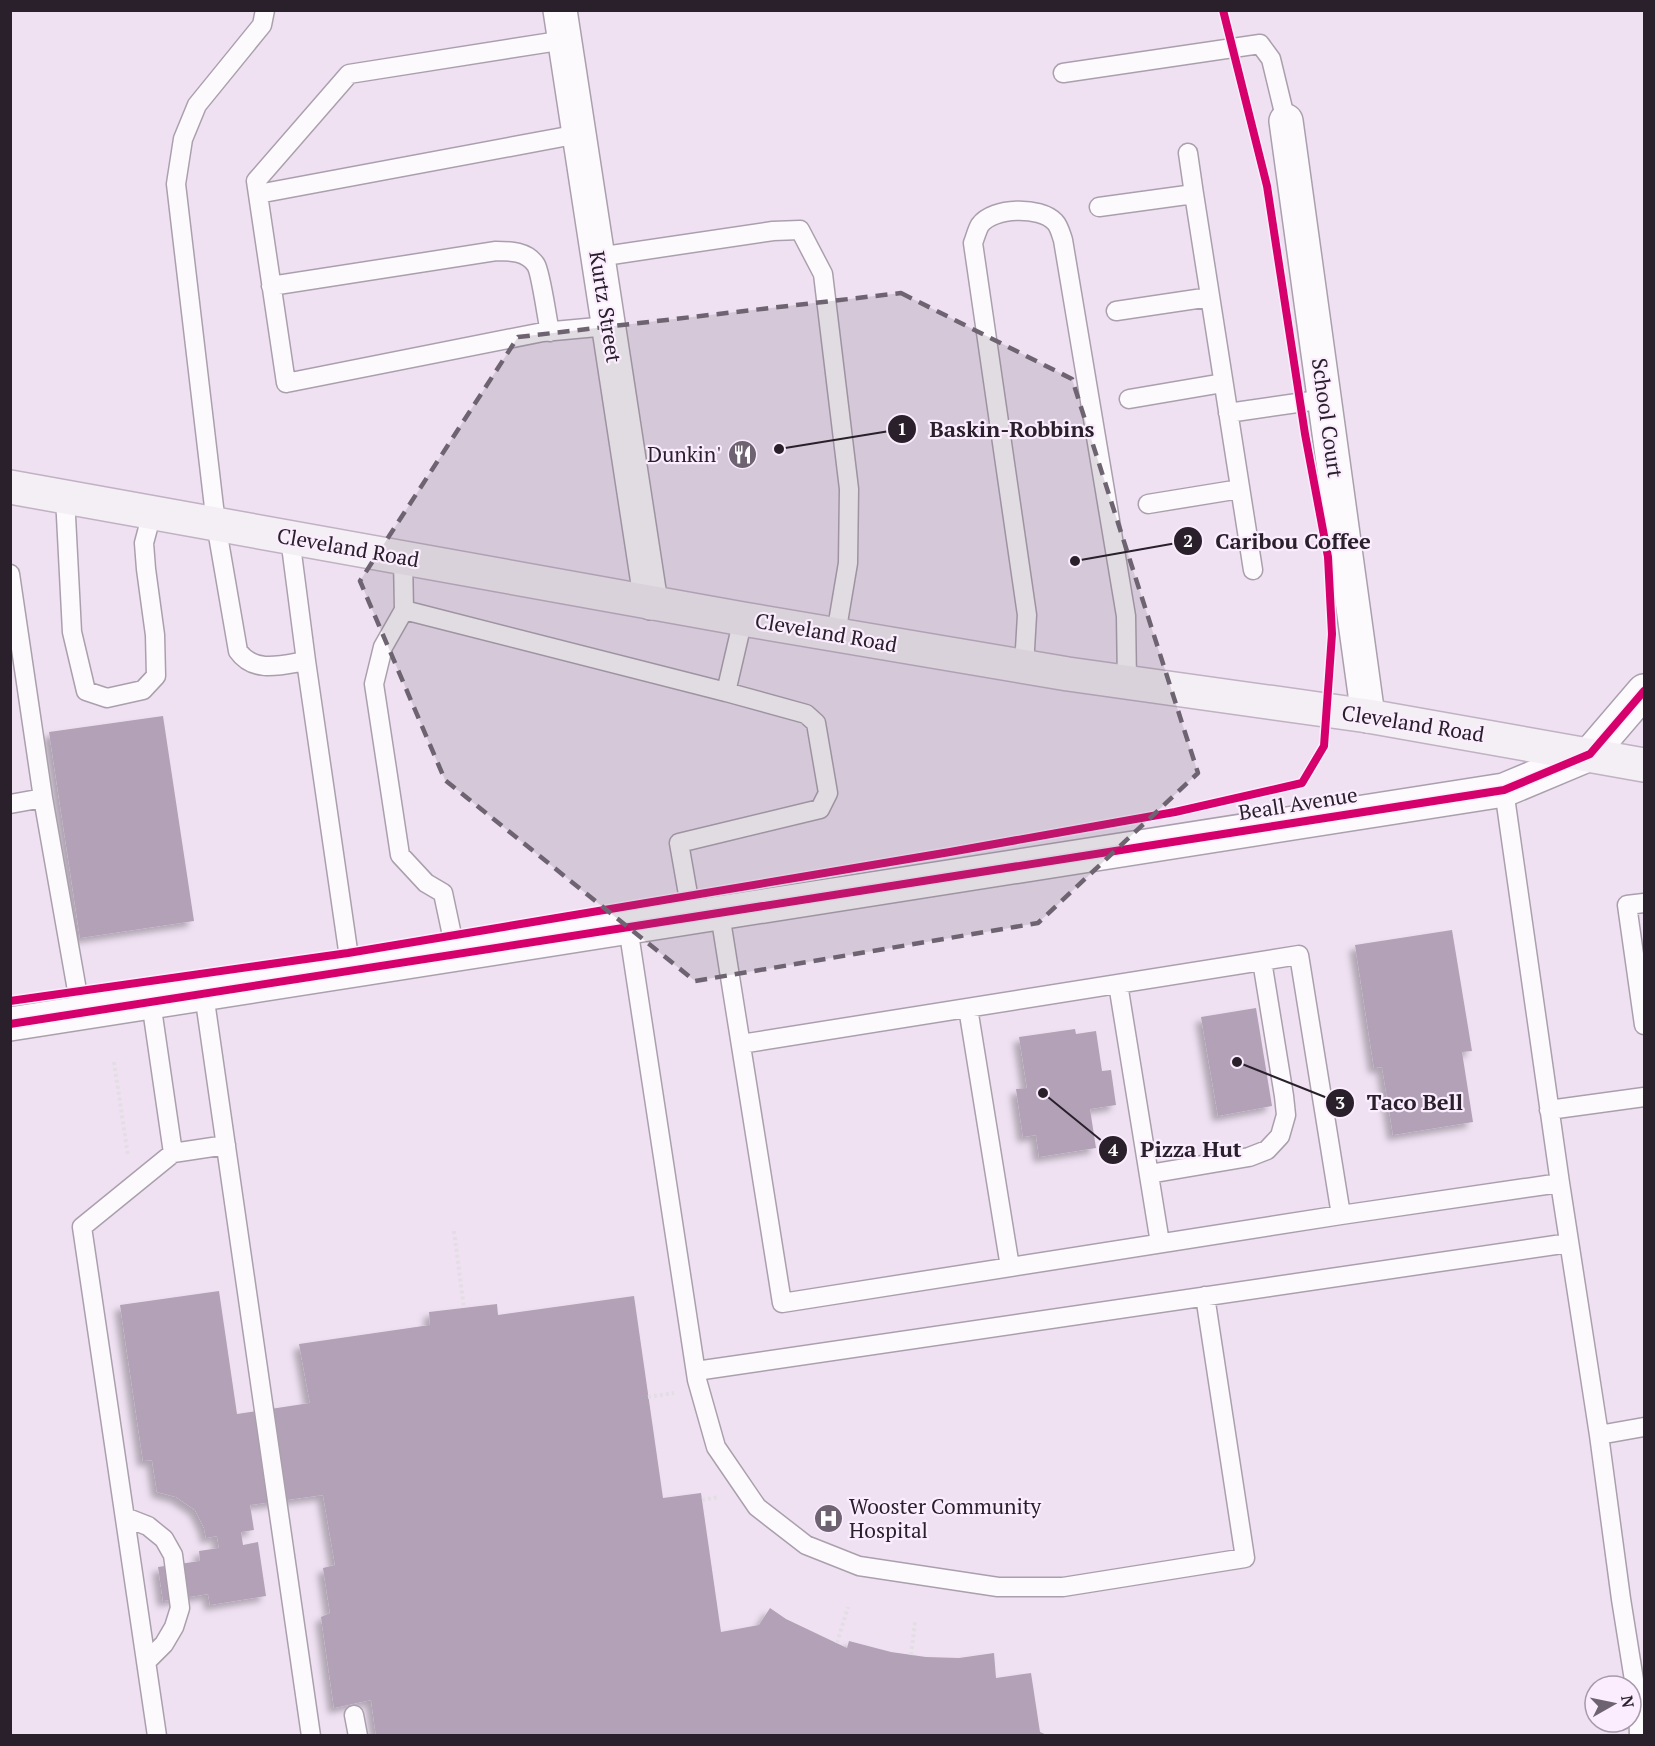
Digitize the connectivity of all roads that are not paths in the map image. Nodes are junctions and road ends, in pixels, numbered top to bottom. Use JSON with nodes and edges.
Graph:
{"nodes":[{"id":1,"x":265,"y":10,"type":"edge"},
{"id":2,"x":562,"y":25,"type":"edge"},
{"id":3,"x":1063,"y":74,"type":"dead end"},
{"id":4,"x":1286,"y":120,"type":"joint"},
{"id":5,"x":579,"y":134,"type":"junction"},
{"id":6,"x":1188,"y":153,"type":"dead end"},
{"id":7,"x":258,"y":194,"type":"junction"},
{"id":8,"x":1194,"y":194,"type":"junction"},
{"id":9,"x":1099,"y":207,"type":"dead end"},
{"id":10,"x":598,"y":257,"type":"junction"},
{"id":11,"x":271,"y":286,"type":"junction"},
{"id":12,"x":1210,"y":297,"type":"junction"},
{"id":13,"x":1116,"y":311,"type":"dead end"},
{"id":14,"x":608,"y":326,"type":"junction"},
{"id":15,"x":550,"y":332,"type":"junction"},
{"id":16,"x":1223,"y":383,"type":"junction"},
{"id":17,"x":1129,"y":399,"type":"dead end"},
{"id":18,"x":1325,"y":399,"type":"junction"},
{"id":19,"x":1228,"y":413,"type":"junction"},
{"id":20,"x":10,"y":487,"type":"edge"},
{"id":21,"x":1240,"y":489,"type":"junction"},
{"id":22,"x":64,"y":497,"type":"junction"},
{"id":23,"x":1148,"y":504,"type":"dead end"},
{"id":24,"x":152,"y":513,"type":"junction"},
{"id":25,"x":216,"y":524,"type":"junction"},
{"id":26,"x":290,"y":538,"type":"junction"},
{"id":27,"x":403,"y":558,"type":"junction"},
{"id":28,"x":1252,"y":570,"type":"dead end"},
{"id":29,"x":10,"y":574,"type":"edge"},
{"id":30,"x":651,"y":603,"type":"junction"},
{"id":31,"x":404,"y":610,"type":"junction"},
{"id":32,"x":743,"y":619,"type":"junction"},
{"id":33,"x":836,"y":634,"type":"junction"},
{"id":34,"x":306,"y":661,"type":"junction"},
{"id":35,"x":1024,"y":666,"type":"junction"},
{"id":36,"x":1127,"y":682,"type":"junction"},
{"id":37,"x":1644,"y":691,"type":"edge"},
{"id":38,"x":726,"y":692,"type":"junction"},
{"id":39,"x":1368,"y":716,"type":"junction"},
{"id":40,"x":1590,"y":754,"type":"junction"},
{"id":41,"x":1644,"y":765,"type":"edge"},
{"id":42,"x":1504,"y":790,"type":"junction"},
{"id":43,"x":43,"y":798,"type":"junction"},
{"id":44,"x":10,"y":804,"type":"edge"},
{"id":45,"x":1644,"y":903,"type":"edge"},
{"id":46,"x":706,"y":916,"type":"junction"},
{"id":47,"x":628,"y":927,"type":"junction"},
{"id":48,"x":456,"y":954,"type":"junction"},
{"id":49,"x":1262,"y":961,"type":"junction"},
{"id":50,"x":351,"y":971,"type":"junction"},
{"id":51,"x":1118,"y":984,"type":"junction"},
{"id":52,"x":204,"y":994,"type":"junction"},
{"id":53,"x":151,"y":1002,"type":"junction"},
{"id":54,"x":968,"y":1008,"type":"junction"},
{"id":55,"x":81,"y":1013,"type":"junction"},
{"id":56,"x":10,"y":1024,"type":"edge"},
{"id":57,"x":1644,"y":1025,"type":"edge"},
{"id":58,"x":741,"y":1044,"type":"junction"},
{"id":59,"x":1644,"y":1097,"type":"edge"},
{"id":60,"x":1549,"y":1110,"type":"junction"},
{"id":61,"x":226,"y":1145,"type":"junction"},
{"id":62,"x":173,"y":1153,"type":"junction"},
{"id":63,"x":1149,"y":1174,"type":"junction"},
{"id":64,"x":1560,"y":1183,"type":"junction"},
{"id":65,"x":1341,"y":1215,"type":"junction"},
{"id":66,"x":1160,"y":1243,"type":"junction"},
{"id":67,"x":1569,"y":1243,"type":"junction"},
{"id":68,"x":1010,"y":1267,"type":"junction"},
{"id":69,"x":1205,"y":1296,"type":"junction"},
{"id":70,"x":696,"y":1371,"type":"junction"},
{"id":71,"x":1644,"y":1426,"type":"edge"},
{"id":72,"x":1599,"y":1435,"type":"junction"},
{"id":73,"x":125,"y":1517,"type":"junction"},
{"id":74,"x":146,"y":1662,"type":"junction"},
{"id":75,"x":354,"y":1715,"type":"dead end"},
{"id":76,"x":157,"y":1736,"type":"edge"},
{"id":77,"x":311,"y":1736,"type":"edge"},
{"id":78,"x":358,"y":1736,"type":"edge"},
{"id":79,"x":1639,"y":1736,"type":"edge"}],
"edges":[{"from":1,"to":25,"type":"lane"},
{"from":2,"to":5,"type":"street","name":"Kurtz Street"},
{"from":2,"to":7,"type":"lane"},
{"from":3,"to":4,"type":"lane"},
{"from":4,"to":18,"type":"street","name":"School Court"},
{"from":5,"to":7,"type":"lane"},
{"from":5,"to":10,"type":"street","name":"Kurtz Street"},
{"from":6,"to":8,"type":"lane"},
{"from":7,"to":11,"type":"lane"},
{"from":8,"to":9,"type":"lane"},
{"from":8,"to":12,"type":"lane"},
{"from":10,"to":14,"type":"street","name":"Kurtz Street"},
{"from":10,"to":33,"type":"lane"},
{"from":11,"to":15,"type":"lane"},
{"from":11,"to":15,"type":"lane"},
{"from":12,"to":13,"type":"lane"},
{"from":12,"to":16,"type":"lane"},
{"from":14,"to":15,"type":"lane"},
{"from":14,"to":30,"type":"street","name":"Kurtz Street"},
{"from":16,"to":17,"type":"lane"},
{"from":16,"to":19,"type":"lane"},
{"from":18,"to":19,"type":"lane"},
{"from":18,"to":39,"type":"street","name":"School Court"},
{"from":19,"to":21,"type":"lane"},
{"from":20,"to":22,"type":"main road","name":"Cleveland Road"},
{"from":21,"to":23,"type":"lane"},
{"from":21,"to":28,"type":"lane"},
{"from":22,"to":24,"type":"main road","name":"Cleveland Road"},
{"from":22,"to":24,"type":"lane"},
{"from":24,"to":25,"type":"main road","name":"Cleveland Road"},
{"from":25,"to":26,"type":"main road","name":"Cleveland Road"},
{"from":25,"to":34,"type":"lane"},
{"from":26,"to":27,"type":"main road","name":"Cleveland Road"},
{"from":26,"to":34,"type":"lane"},
{"from":27,"to":30,"type":"main road","name":"Cleveland Road"},
{"from":27,"to":31,"type":"lane"},
{"from":29,"to":43,"type":"lane"},
{"from":30,"to":32,"type":"main road","name":"Cleveland Road"},
{"from":31,"to":38,"type":"lane"},
{"from":31,"to":48,"type":"lane"},
{"from":32,"to":33,"type":"main road","name":"Cleveland Road"},
{"from":32,"to":38,"type":"lane"},
{"from":33,"to":35,"type":"main road","name":"Cleveland Road"},
{"from":34,"to":50,"type":"lane"},
{"from":35,"to":36,"type":"main road","name":"Cleveland Road"},
{"from":35,"to":36,"type":"lane"},
{"from":36,"to":39,"type":"main road","name":"Cleveland Road"},
{"from":37,"to":40,"type":"street"},
{"from":38,"to":46,"type":"lane"},
{"from":39,"to":40,"type":"main road","name":"Cleveland Road"},
{"from":40,"to":41,"type":"main road","name":"Cleveland Road"},
{"from":40,"to":42,"type":"street","name":"Beall Avenue"},
{"from":42,"to":46,"type":"street","name":"Beall Avenue"},
{"from":42,"to":60,"type":"lane"},
{"from":43,"to":44,"type":"lane"},
{"from":43,"to":55,"type":"lane"},
{"from":45,"to":57,"type":"lane"},
{"from":46,"to":47,"type":"street","name":"Beall Avenue"},
{"from":46,"to":58,"type":"lane"},
{"from":47,"to":48,"type":"street","name":"Beall Avenue"},
{"from":47,"to":70,"type":"lane"},
{"from":48,"to":50,"type":"street","name":"Beall Avenue"},
{"from":49,"to":51,"type":"lane"},
{"from":49,"to":63,"type":"lane"},
{"from":49,"to":65,"type":"lane"},
{"from":50,"to":52,"type":"street","name":"Beall Avenue"},
{"from":51,"to":54,"type":"lane"},
{"from":51,"to":63,"type":"lane"},
{"from":52,"to":53,"type":"street","name":"Beall Avenue"},
{"from":52,"to":61,"type":"lane"},
{"from":53,"to":55,"type":"street","name":"Beall Avenue"},
{"from":53,"to":62,"type":"lane"},
{"from":54,"to":58,"type":"lane"},
{"from":54,"to":68,"type":"lane"},
{"from":55,"to":56,"type":"street","name":"Beall Avenue"},
{"from":58,"to":68,"type":"lane"},
{"from":59,"to":60,"type":"lane"},
{"from":60,"to":64,"type":"lane"},
{"from":61,"to":62,"type":"lane"},
{"from":61,"to":77,"type":"lane"},
{"from":62,"to":73,"type":"lane"},
{"from":63,"to":66,"type":"lane"},
{"from":64,"to":65,"type":"lane"},
{"from":64,"to":67,"type":"lane"},
{"from":65,"to":66,"type":"lane"},
{"from":66,"to":68,"type":"lane"},
{"from":67,"to":69,"type":"lane"},
{"from":67,"to":72,"type":"lane"},
{"from":69,"to":70,"type":"lane"},
{"from":69,"to":70,"type":"lane"},
{"from":71,"to":72,"type":"lane"},
{"from":72,"to":79,"type":"lane"},
{"from":73,"to":74,"type":"lane"},
{"from":73,"to":74,"type":"lane"},
{"from":74,"to":76,"type":"lane"},
{"from":75,"to":78,"type":"lane"}]}
